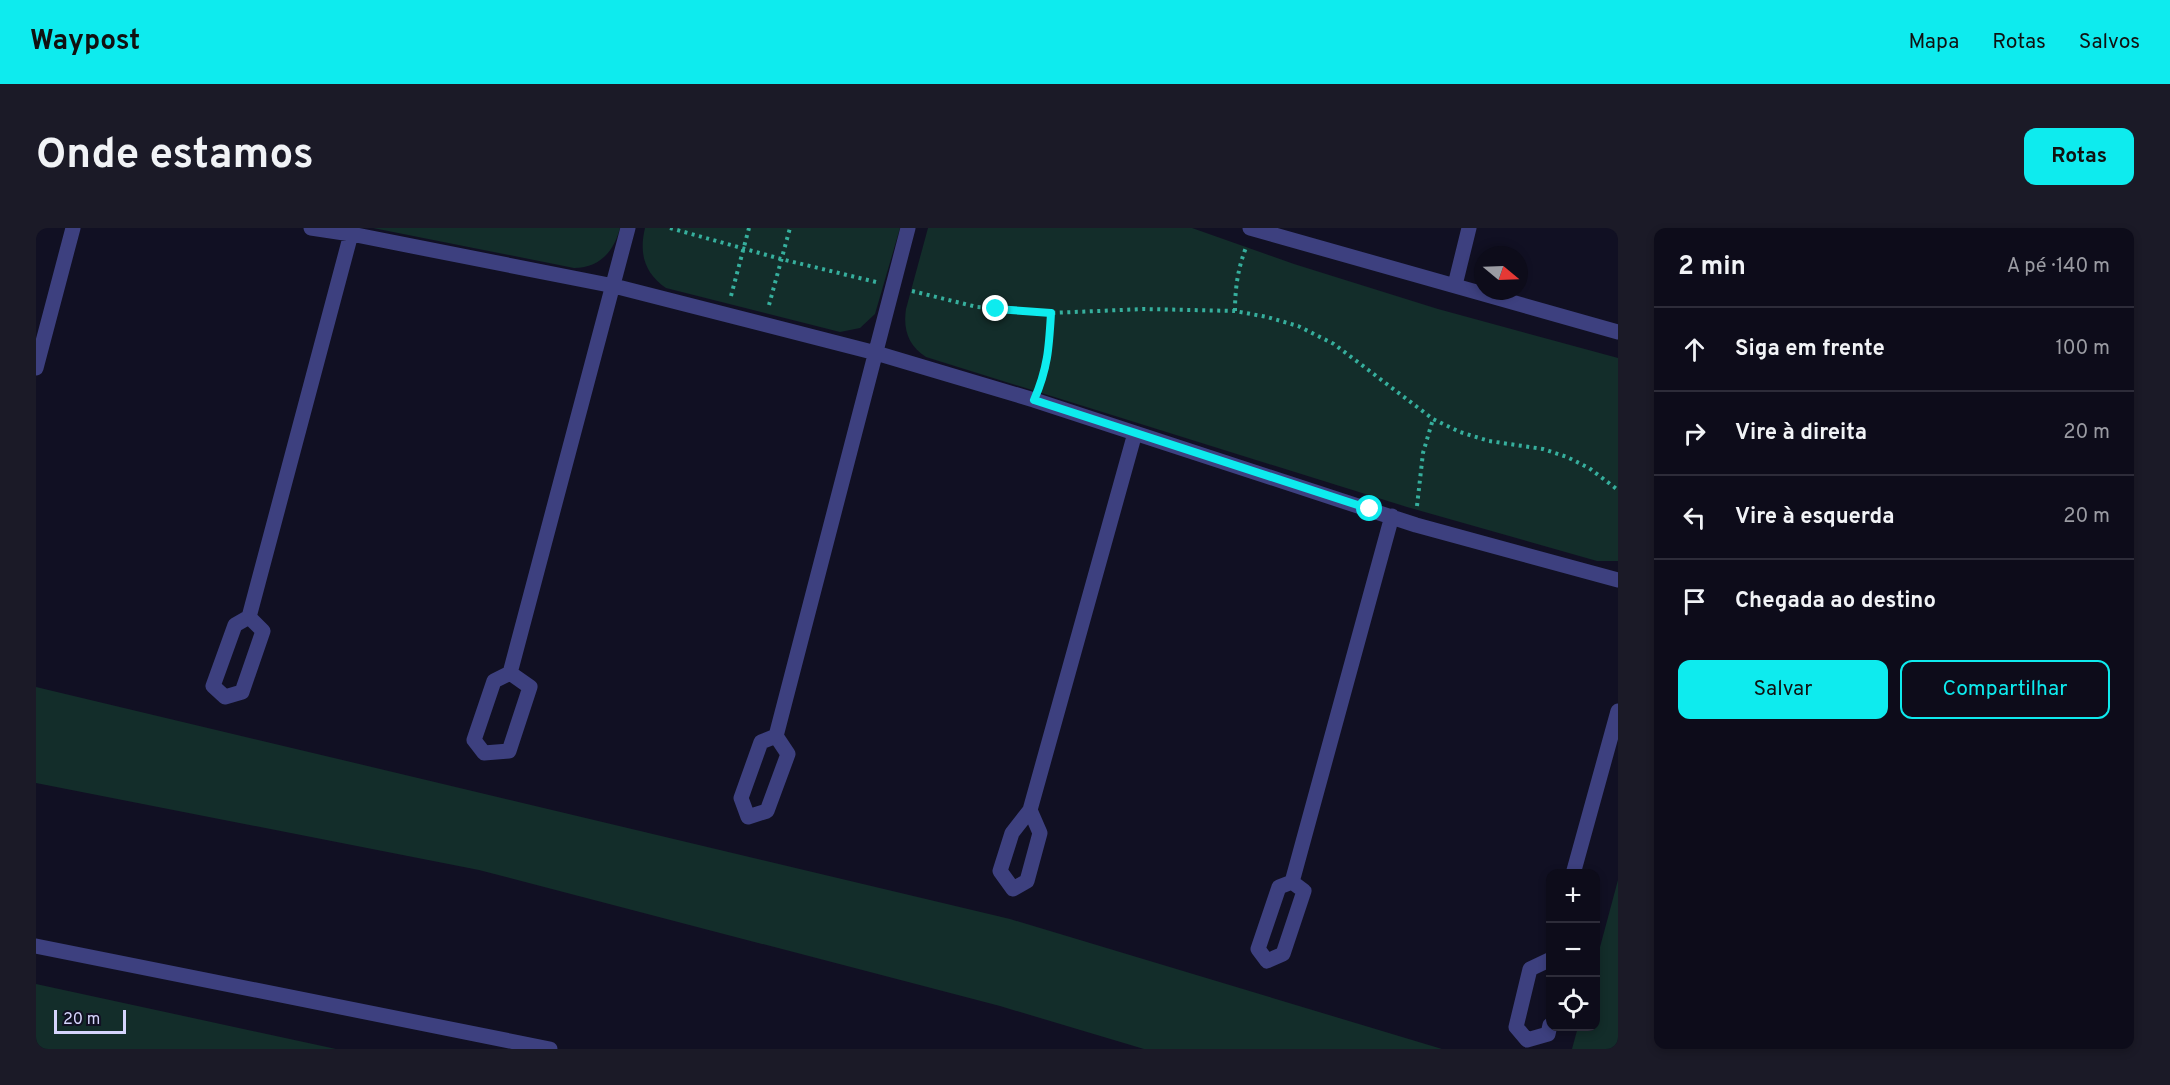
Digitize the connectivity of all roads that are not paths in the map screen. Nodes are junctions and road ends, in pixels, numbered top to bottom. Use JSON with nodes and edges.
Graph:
{"nodes":[{"id":1,"x":73,"y":228,"type":"edge"},
{"id":2,"x":311,"y":228,"type":"edge"},
{"id":3,"x":628,"y":228,"type":"edge"},
{"id":4,"x":908,"y":228,"type":"edge"},
{"id":5,"x":1469,"y":228,"type":"edge"},
{"id":6,"x":1252,"y":229,"type":"edge"},
{"id":7,"x":351,"y":234,"type":"junction"},
{"id":8,"x":1455,"y":285,"type":"junction"},
{"id":9,"x":614,"y":286,"type":"junction"},
{"id":10,"x":1618,"y":332,"type":"edge"},
{"id":11,"x":876,"y":353,"type":"junction"},
{"id":12,"x":36,"y":368,"type":"edge"},
{"id":13,"x":1135,"y":433,"type":"junction"},
{"id":14,"x":1392,"y":516,"type":"junction"},
{"id":15,"x":1618,"y":580,"type":"edge"},
{"id":16,"x":249,"y":617,"type":"junction"},
{"id":17,"x":510,"y":673,"type":"junction"},
{"id":18,"x":1618,"y":711,"type":"edge"},
{"id":19,"x":776,"y":736,"type":"junction"},
{"id":20,"x":1030,"y":810,"type":"dead end"},
{"id":21,"x":1574,"y":869,"type":"edge"},
{"id":22,"x":1292,"y":882,"type":"junction"},
{"id":23,"x":36,"y":946,"type":"edge"},
{"id":24,"x":1546,"y":961,"type":"edge"},
{"id":25,"x":1549,"y":1031,"type":"edge"},
{"id":26,"x":550,"y":1049,"type":"edge"}],
"edges":[{"from":1,"to":12,"type":"street"},
{"from":2,"to":7,"type":"street"},
{"from":3,"to":9,"type":"street"},
{"from":4,"to":11,"type":"street"},
{"from":5,"to":8,"type":"street"},
{"from":6,"to":8,"type":"street"},
{"from":7,"to":9,"type":"street"},
{"from":7,"to":16,"type":"street"},
{"from":8,"to":10,"type":"street"},
{"from":9,"to":11,"type":"street"},
{"from":9,"to":17,"type":"street"},
{"from":11,"to":13,"type":"street"},
{"from":11,"to":19,"type":"street"},
{"from":13,"to":14,"type":"street"},
{"from":13,"to":20,"type":"street"},
{"from":14,"to":15,"type":"street"},
{"from":14,"to":22,"type":"street"},
{"from":16,"to":16,"type":"street"},
{"from":17,"to":17,"type":"street"},
{"from":18,"to":21,"type":"street"},
{"from":19,"to":19,"type":"street"},
{"from":22,"to":22,"type":"street"},
{"from":23,"to":26,"type":"street"},
{"from":24,"to":25,"type":"street"}]}
